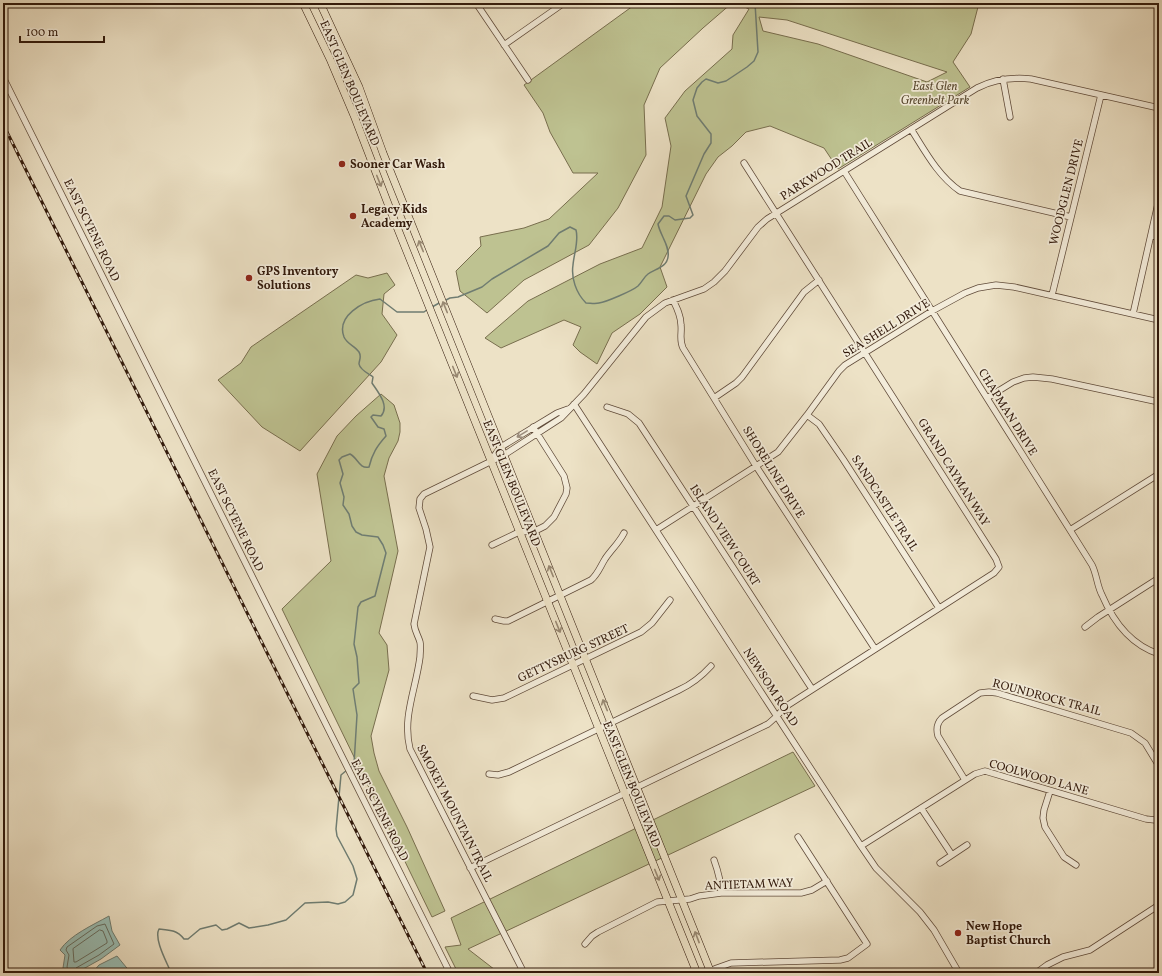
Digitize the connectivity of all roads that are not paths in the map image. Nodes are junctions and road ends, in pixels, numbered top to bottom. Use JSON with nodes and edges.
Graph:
{"nodes":[{"id":1,"x":303,"y":3,"type":"edge"},
{"id":2,"x":320,"y":3,"type":"edge"},
{"id":3,"x":476,"y":3,"type":"edge"},
{"id":4,"x":564,"y":3,"type":"edge"},
{"id":5,"x":504,"y":45,"type":"junction"},
{"id":6,"x":3,"y":77,"type":"edge"},
{"id":7,"x":1004,"y":78,"type":"junction"},
{"id":8,"x":528,"y":80,"type":"dead end"},
{"id":9,"x":1101,"y":95,"type":"junction"},
{"id":10,"x":1159,"y":108,"type":"edge"},
{"id":11,"x":1010,"y":117,"type":"dead end"},
{"id":12,"x":911,"y":129,"type":"junction"},
{"id":13,"x":384,"y":153,"type":"junction"},
{"id":14,"x":370,"y":158,"type":"junction"},
{"id":15,"x":744,"y":163,"type":"dead end"},
{"id":16,"x":844,"y":171,"type":"junction"},
{"id":17,"x":1159,"y":199,"type":"edge"},
{"id":18,"x":776,"y":212,"type":"junction"},
{"id":19,"x":1071,"y":217,"type":"junction"},
{"id":20,"x":1151,"y":235,"type":"junction"},
{"id":21,"x":1159,"y":237,"type":"edge"},
{"id":22,"x":819,"y":280,"type":"junction"},
{"id":23,"x":1052,"y":295,"type":"junction"},
{"id":24,"x":673,"y":300,"type":"junction"},
{"id":25,"x":932,"y":311,"type":"junction"},
{"id":26,"x":1133,"y":314,"type":"junction"},
{"id":27,"x":1159,"y":320,"type":"edge"},
{"id":28,"x":865,"y":352,"type":"junction"},
{"id":29,"x":714,"y":398,"type":"junction"},
{"id":30,"x":987,"y":398,"type":"junction"},
{"id":31,"x":1159,"y":402,"type":"edge"},
{"id":32,"x":574,"y":404,"type":"junction"},
{"id":33,"x":608,"y":407,"type":"dead end"},
{"id":34,"x":568,"y":409,"type":"junction"},
{"id":35,"x":807,"y":415,"type":"junction"},
{"id":36,"x":533,"y":427,"type":"junction"},
{"id":37,"x":537,"y":433,"type":"junction"},
{"id":38,"x":501,"y":447,"type":"junction"},
{"id":39,"x":504,"y":455,"type":"junction"},
{"id":40,"x":491,"y":461,"type":"junction"},
{"id":41,"x":756,"y":466,"type":"junction"},
{"id":42,"x":1159,"y":474,"type":"edge"},
{"id":43,"x":694,"y":506,"type":"junction"},
{"id":44,"x":656,"y":530,"type":"junction"},
{"id":45,"x":1070,"y":530,"type":"junction"},
{"id":46,"x":535,"y":531,"type":"junction"},
{"id":47,"x":520,"y":532,"type":"junction"},
{"id":48,"x":624,"y":533,"type":"dead end"},
{"id":49,"x":492,"y":545,"type":"dead end"},
{"id":50,"x":1159,"y":578,"type":"edge"},
{"id":51,"x":560,"y":594,"type":"junction"},
{"id":52,"x":547,"y":600,"type":"junction"},
{"id":53,"x":670,"y":600,"type":"dead end"},
{"id":54,"x":939,"y":608,"type":"junction"},
{"id":55,"x":1110,"y":609,"type":"junction"},
{"id":56,"x":495,"y":619,"type":"dead end"},
{"id":57,"x":1085,"y":627,"type":"dead end"},
{"id":58,"x":875,"y":649,"type":"junction"},
{"id":59,"x":1159,"y":654,"type":"edge"},
{"id":60,"x":586,"y":658,"type":"junction"},
{"id":61,"x":572,"y":665,"type":"junction"},
{"id":62,"x":711,"y":666,"type":"dead end"},
{"id":63,"x":812,"y":689,"type":"junction"},
{"id":64,"x":473,"y":696,"type":"dead end"},
{"id":65,"x":777,"y":716,"type":"junction"},
{"id":66,"x":612,"y":722,"type":"junction"},
{"id":67,"x":598,"y":729,"type":"junction"},
{"id":68,"x":1159,"y":766,"type":"edge"},
{"id":69,"x":489,"y":774,"type":"dead end"},
{"id":70,"x":965,"y":780,"type":"junction"},
{"id":71,"x":637,"y":786,"type":"junction"},
{"id":72,"x":1050,"y":791,"type":"junction"},
{"id":73,"x":625,"y":793,"type":"junction"},
{"id":74,"x":921,"y":808,"type":"junction"},
{"id":75,"x":1159,"y":818,"type":"edge"},
{"id":76,"x":798,"y":837,"type":"dead end"},
{"id":77,"x":967,"y":845,"type":"dead end"},
{"id":78,"x":861,"y":846,"type":"junction"},
{"id":79,"x":952,"y":855,"type":"junction"},
{"id":80,"x":714,"y":860,"type":"dead end"},
{"id":81,"x":940,"y":863,"type":"dead end"},
{"id":82,"x":1076,"y":865,"type":"dead end"},
{"id":83,"x":470,"y":868,"type":"junction"},
{"id":84,"x":826,"y":881,"type":"junction"},
{"id":85,"x":721,"y":894,"type":"junction"},
{"id":86,"x":667,"y":900,"type":"junction"},
{"id":87,"x":683,"y":900,"type":"junction"},
{"id":88,"x":1159,"y":905,"type":"edge"},
{"id":89,"x":585,"y":944,"type":"dead end"},
{"id":90,"x":709,"y":972,"type":"edge"},
{"id":91,"x":450,"y":973,"type":"edge"},
{"id":92,"x":524,"y":973,"type":"edge"},
{"id":93,"x":697,"y":973,"type":"edge"},
{"id":94,"x":959,"y":973,"type":"edge"},
{"id":95,"x":1036,"y":973,"type":"edge"}],
"edges":[{"from":1,"to":14,"type":"main road","name":"EAST GLEN BOULEVARD"},
{"from":2,"to":13,"type":"main road","name":"EAST GLEN BOULEVARD"},
{"from":3,"to":5,"type":"street"},
{"from":4,"to":5,"type":"street"},
{"from":5,"to":8,"type":"street"},
{"from":6,"to":91,"type":"street","name":"EAST SCYENE ROAD"},
{"from":7,"to":9,"type":"street","name":"PARKWOOD TRAIL"},
{"from":7,"to":11,"type":"street"},
{"from":7,"to":12,"type":"street","name":"PARKWOOD TRAIL"},
{"from":9,"to":10,"type":"street","name":"PARKWOOD TRAIL"},
{"from":9,"to":19,"type":"street","name":"WOODGLEN DRIVE"},
{"from":12,"to":16,"type":"street","name":"PARKWOOD TRAIL"},
{"from":12,"to":19,"type":"street"},
{"from":13,"to":14,"type":"main road"},
{"from":38,"to":13,"type":"main road","name":"EAST GLEN BOULEVARD","one_way":true},
{"from":14,"to":40,"type":"main road","name":"EAST GLEN BOULEVARD","one_way":true},
{"from":15,"to":18,"type":"street","name":"GRAND CAYMAN WAY"},
{"from":16,"to":18,"type":"street","name":"PARKWOOD TRAIL"},
{"from":16,"to":25,"type":"street","name":"CHAPMAN DRIVE"},
{"from":17,"to":20,"type":"street"},
{"from":18,"to":22,"type":"street","name":"GRAND CAYMAN WAY"},
{"from":18,"to":24,"type":"street","name":"PARKWOOD TRAIL"},
{"from":19,"to":23,"type":"street","name":"WOODGLEN DRIVE"},
{"from":20,"to":21,"type":"street"},
{"from":20,"to":26,"type":"street"},
{"from":22,"to":28,"type":"street","name":"GRAND CAYMAN WAY"},
{"from":22,"to":29,"type":"street"},
{"from":23,"to":25,"type":"street","name":"SEA SHELL DRIVE"},
{"from":23,"to":26,"type":"street","name":"SEA SHELL DRIVE"},
{"from":24,"to":29,"type":"street","name":"SHORELINE DRIVE"},
{"from":24,"to":32,"type":"street","name":"PARKWOOD TRAIL"},
{"from":25,"to":28,"type":"street","name":"SEA SHELL DRIVE"},
{"from":25,"to":30,"type":"street","name":"CHAPMAN DRIVE"},
{"from":26,"to":27,"type":"street","name":"SEA SHELL DRIVE"},
{"from":28,"to":35,"type":"street","name":"SEA SHELL DRIVE"},
{"from":28,"to":54,"type":"street","name":"GRAND CAYMAN WAY"},
{"from":29,"to":41,"type":"street","name":"SHORELINE DRIVE"},
{"from":30,"to":31,"type":"street"},
{"from":30,"to":45,"type":"street","name":"CHAPMAN DRIVE"},
{"from":32,"to":34,"type":"street","name":"PARKWOOD TRAIL"},
{"from":32,"to":44,"type":"street","name":"NEWSOM ROAD"},
{"from":33,"to":43,"type":"street","name":"ISLAND VIEW COURT"},
{"from":34,"to":36,"type":"street","name":"PARKWOOD TRAIL"},
{"from":34,"to":37,"type":"street","name":"PARKWOOD TRAIL"},
{"from":35,"to":41,"type":"street","name":"SEA SHELL DRIVE"},
{"from":35,"to":54,"type":"street","name":"SANDCASTLE TRAIL"},
{"from":36,"to":37,"type":"street"},
{"from":36,"to":38,"type":"street","name":"PARKWOOD TRAIL","one_way":true},
{"from":37,"to":39,"type":"street","name":"PARKWOOD TRAIL"},
{"from":37,"to":46,"type":"street"},
{"from":38,"to":39,"type":"main road","name":"EAST GLEN BOULEVARD"},
{"from":38,"to":40,"type":"street","name":"PARKWOOD TRAIL"},
{"from":39,"to":40,"type":"street","name":"PARKWOOD TRAIL"},
{"from":39,"to":46,"type":"main road","name":"EAST GLEN BOULEVARD"},
{"from":40,"to":47,"type":"main road","name":"EAST GLEN BOULEVARD"},
{"from":40,"to":83,"type":"street","name":"SMOKEY MOUNTAIN TRAIL"},
{"from":41,"to":43,"type":"street","name":"SEA SHELL DRIVE"},
{"from":41,"to":58,"type":"street","name":"SHORELINE DRIVE"},
{"from":42,"to":45,"type":"street"},
{"from":43,"to":44,"type":"street","name":"SEA SHELL DRIVE"},
{"from":43,"to":63,"type":"street","name":"ISLAND VIEW COURT"},
{"from":44,"to":65,"type":"street","name":"NEWSOM ROAD"},
{"from":45,"to":55,"type":"street","name":"CHAPMAN DRIVE"},
{"from":46,"to":47,"type":"street"},
{"from":51,"to":46,"type":"main road","name":"EAST GLEN BOULEVARD","one_way":true},
{"from":47,"to":49,"type":"street"},
{"from":47,"to":52,"type":"main road","name":"EAST GLEN BOULEVARD"},
{"from":48,"to":51,"type":"street"},
{"from":50,"to":55,"type":"street"},
{"from":51,"to":52,"type":"street"},
{"from":51,"to":60,"type":"main road","name":"EAST GLEN BOULEVARD"},
{"from":52,"to":56,"type":"street"},
{"from":52,"to":61,"type":"main road","name":"EAST GLEN BOULEVARD","one_way":true},
{"from":53,"to":60,"type":"street","name":"GETTYSBURG STREET"},
{"from":54,"to":58,"type":"street","name":"GRAND CAYMAN WAY"},
{"from":55,"to":57,"type":"street"},
{"from":55,"to":59,"type":"street","name":"CHAPMAN DRIVE"},
{"from":58,"to":63,"type":"street","name":"GRAND CAYMAN WAY"},
{"from":60,"to":61,"type":"street","name":"GETTYSBURG STREET"},
{"from":66,"to":60,"type":"main road","name":"EAST GLEN BOULEVARD","one_way":true},
{"from":61,"to":64,"type":"street","name":"GETTYSBURG STREET"},
{"from":61,"to":67,"type":"main road","name":"EAST GLEN BOULEVARD"},
{"from":62,"to":66,"type":"street"},
{"from":63,"to":65,"type":"street","name":"GRAND CAYMAN WAY"},
{"from":65,"to":71,"type":"street","name":"GRAND CAYMAN WAY"},
{"from":65,"to":78,"type":"street","name":"NEWSOM ROAD"},
{"from":66,"to":67,"type":"street"},
{"from":66,"to":71,"type":"main road","name":"EAST GLEN BOULEVARD"},
{"from":67,"to":69,"type":"street"},
{"from":67,"to":73,"type":"main road","name":"EAST GLEN BOULEVARD"},
{"from":68,"to":70,"type":"street","name":"ROUNDROCK TRAIL"},
{"from":70,"to":72,"type":"street","name":"COOLWOOD LANE"},
{"from":70,"to":74,"type":"street","name":"COOLWOOD LANE"},
{"from":71,"to":73,"type":"street","name":"GRAND CAYMAN WAY"},
{"from":71,"to":87,"type":"main road","name":"EAST GLEN BOULEVARD"},
{"from":72,"to":75,"type":"street","name":"COOLWOOD LANE"},
{"from":72,"to":82,"type":"street"},
{"from":73,"to":83,"type":"street","name":"GRAND CAYMAN WAY"},
{"from":73,"to":86,"type":"main road","name":"EAST GLEN BOULEVARD","one_way":true},
{"from":74,"to":78,"type":"street","name":"COOLWOOD LANE"},
{"from":74,"to":79,"type":"street"},
{"from":76,"to":84,"type":"street"},
{"from":77,"to":79,"type":"street"},
{"from":78,"to":94,"type":"street","name":"NEWSOM ROAD"},
{"from":79,"to":81,"type":"street"},
{"from":80,"to":85,"type":"street"},
{"from":83,"to":92,"type":"street","name":"SMOKEY MOUNTAIN TRAIL"},
{"from":84,"to":85,"type":"street","name":"ANTIETAM WAY"},
{"from":84,"to":90,"type":"street"},
{"from":85,"to":87,"type":"street","name":"ANTIETAM WAY"},
{"from":86,"to":87,"type":"street","name":"ANTIETAM WAY"},
{"from":86,"to":89,"type":"street","name":"ANTIETAM WAY"},
{"from":86,"to":93,"type":"main road","name":"EAST GLEN BOULEVARD"},
{"from":90,"to":87,"type":"main road","name":"EAST GLEN BOULEVARD","one_way":true},
{"from":88,"to":95,"type":"street"}]}
